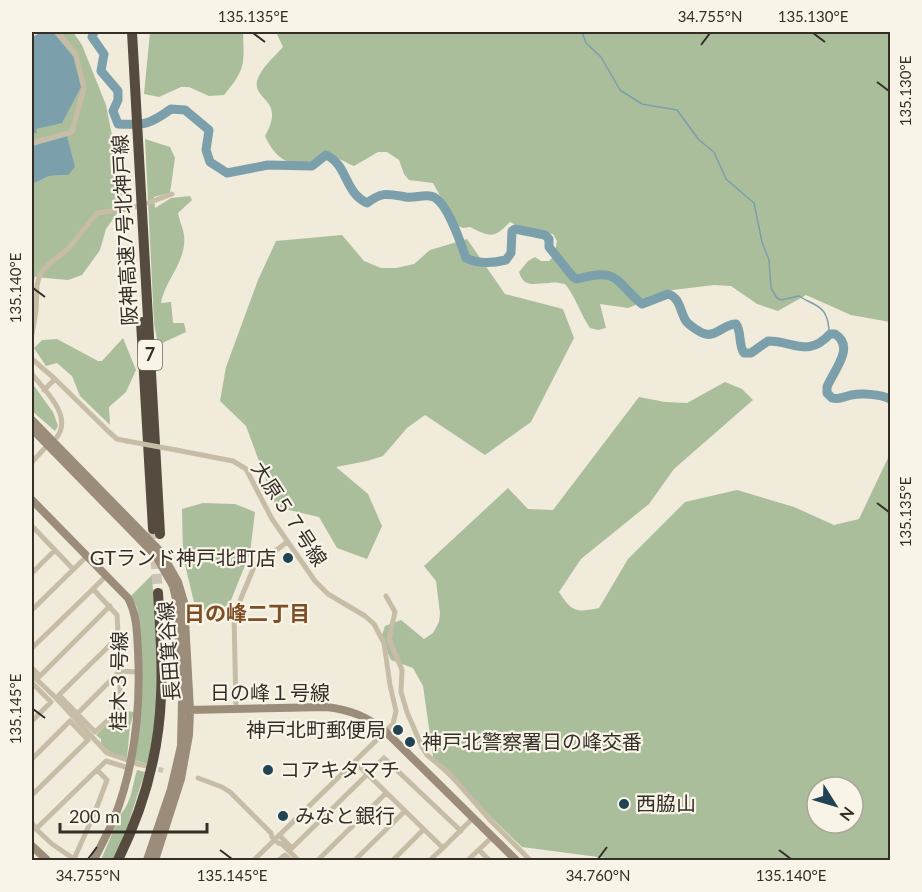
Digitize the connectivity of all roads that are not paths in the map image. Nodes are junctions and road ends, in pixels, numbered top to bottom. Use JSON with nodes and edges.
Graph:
{"nodes":[{"id":1,"x":57,"y":32,"type":"edge"},
{"id":2,"x":124,"y":32,"type":"edge"},
{"id":3,"x":132,"y":32,"type":"edge"},
{"id":4,"x":32,"y":143,"type":"edge"},
{"id":5,"x":136,"y":177,"type":"junction"},
{"id":6,"x":172,"y":194,"type":"dead end"},
{"id":7,"x":148,"y":203,"type":"tunnel mouth"},
{"id":8,"x":128,"y":209,"type":"tunnel mouth"},
{"id":9,"x":32,"y":334,"type":"edge"},
{"id":10,"x":32,"y":359,"type":"edge"},
{"id":11,"x":32,"y":374,"type":"edge"},
{"id":12,"x":56,"y":379,"type":"junction"},
{"id":13,"x":44,"y":390,"type":"junction"},
{"id":14,"x":32,"y":420,"type":"edge"},
{"id":15,"x":32,"y":429,"type":"edge"},
{"id":16,"x":57,"y":437,"type":"dead end"},
{"id":17,"x":44,"y":449,"type":"dead end"},
{"id":18,"x":32,"y":462,"type":"edge"},
{"id":19,"x":32,"y":500,"type":"edge"},
{"id":20,"x":32,"y":526,"type":"edge"},
{"id":21,"x":37,"y":531,"type":"junction"},
{"id":22,"x":157,"y":531,"type":"tunnel mouth"},
{"id":23,"x":32,"y":537,"type":"edge"},
{"id":24,"x":287,"y":542,"type":"junction"},
{"id":25,"x":55,"y":550,"type":"junction"},
{"id":26,"x":87,"y":556,"type":"junction"},
{"id":27,"x":73,"y":569,"type":"junction"},
{"id":28,"x":32,"y":573,"type":"edge"},
{"id":29,"x":106,"y":576,"type":"junction"},
{"id":30,"x":93,"y":589,"type":"junction"},
{"id":31,"x":386,"y":596,"type":"dead end"},
{"id":32,"x":110,"y":606,"type":"junction"},
{"id":33,"x":32,"y":610,"type":"edge"},
{"id":34,"x":119,"y":639,"type":"junction"},
{"id":35,"x":32,"y":648,"type":"edge"},
{"id":36,"x":386,"y":655,"type":"junction"},
{"id":37,"x":395,"y":655,"type":"junction"},
{"id":38,"x":32,"y":668,"type":"edge"},
{"id":39,"x":120,"y":671,"type":"junction"},
{"id":40,"x":139,"y":672,"type":"junction"},
{"id":41,"x":32,"y":675,"type":"edge"},
{"id":42,"x":32,"y":686,"type":"edge"},
{"id":43,"x":236,"y":709,"type":"junction"},
{"id":44,"x":186,"y":710,"type":"junction"},
{"id":45,"x":77,"y":714,"type":"junction"},
{"id":46,"x":32,"y":721,"type":"edge"},
{"id":47,"x":386,"y":732,"type":"junction"},
{"id":48,"x":32,"y":759,"type":"edge"},
{"id":49,"x":355,"y":762,"type":"junction"},
{"id":50,"x":130,"y":763,"type":"junction"},
{"id":51,"x":147,"y":766,"type":"tunnel mouth"},
{"id":52,"x":97,"y":770,"type":"junction"},
{"id":53,"x":367,"y":774,"type":"junction"},
{"id":54,"x":198,"y":778,"type":"dead end"},
{"id":55,"x":386,"y":793,"type":"junction"},
{"id":56,"x":32,"y":795,"type":"edge"},
{"id":57,"x":404,"y":812,"type":"junction"},
{"id":58,"x":474,"y":818,"type":"junction"},
{"id":59,"x":32,"y":824,"type":"edge"},
{"id":60,"x":36,"y":829,"type":"junction"},
{"id":61,"x":423,"y":830,"type":"junction"},
{"id":62,"x":460,"y":831,"type":"junction"},
{"id":63,"x":279,"y":836,"type":"junction"},
{"id":64,"x":272,"y":837,"type":"dead end"},
{"id":65,"x":492,"y":837,"type":"junction"},
{"id":66,"x":278,"y":843,"type":"dead end"},
{"id":67,"x":32,"y":846,"type":"edge"},
{"id":68,"x":442,"y":848,"type":"junction"},
{"id":69,"x":479,"y":850,"type":"junction"},
{"id":70,"x":46,"y":861,"type":"edge"},
{"id":71,"x":94,"y":861,"type":"edge"},
{"id":72,"x":118,"y":861,"type":"edge"},
{"id":73,"x":125,"y":861,"type":"edge"},
{"id":74,"x":147,"y":861,"type":"edge"},
{"id":75,"x":155,"y":861,"type":"edge"},
{"id":76,"x":254,"y":861,"type":"edge"},
{"id":77,"x":279,"y":861,"type":"edge"},
{"id":78,"x":290,"y":861,"type":"edge"},
{"id":79,"x":298,"y":861,"type":"edge"},
{"id":80,"x":318,"y":861,"type":"edge"},
{"id":81,"x":355,"y":861,"type":"edge"},
{"id":82,"x":393,"y":861,"type":"edge"},
{"id":83,"x":430,"y":861,"type":"edge"},
{"id":84,"x":468,"y":861,"type":"edge"},
{"id":85,"x":489,"y":861,"type":"edge"},
{"id":86,"x":516,"y":861,"type":"edge"},
{"id":87,"x":530,"y":861,"type":"edge"}],
"edges":[{"from":1,"to":4,"type":"street"},
{"from":2,"to":5,"type":"highway","name":"阪神高速7号北神戸線","number":"7"},
{"from":3,"to":5,"type":"highway","name":"阪神高速7号北神戸線","number":"7"},
{"from":5,"to":22,"type":"highway","name":"阪神高速7号北神戸線","number":"7"},
{"from":6,"to":7,"type":"street"},
{"from":8,"to":9,"type":"street"},
{"from":10,"to":12,"type":"street","name":"大原５７号線"},
{"from":11,"to":13,"type":"street"},
{"from":12,"to":13,"type":"street"},
{"from":12,"to":24,"type":"street","name":"大原５７号線","bridge":true},
{"from":13,"to":16,"type":"street"},
{"from":14,"to":44,"type":"street","name":"長田箕谷線"},
{"from":15,"to":44,"type":"street","name":"長田箕谷線"},
{"from":17,"to":18,"type":"street"},
{"from":19,"to":26,"type":"street","name":"桂木３号線"},
{"from":20,"to":21,"type":"street"},
{"from":21,"to":23,"type":"street"},
{"from":21,"to":25,"type":"street"},
{"from":24,"to":36,"type":"street","name":"大原５７号線"},
{"from":24,"to":43,"type":"street"},
{"from":25,"to":27,"type":"street"},
{"from":25,"to":28,"type":"street"},
{"from":26,"to":27,"type":"street"},
{"from":26,"to":29,"type":"street","name":"桂木３号線"},
{"from":27,"to":33,"type":"street"},
{"from":29,"to":30,"type":"street"},
{"from":29,"to":40,"type":"street","name":"桂木３号線"},
{"from":30,"to":32,"type":"street"},
{"from":30,"to":35,"type":"street"},
{"from":31,"to":37,"type":"street"},
{"from":32,"to":34,"type":"street"},
{"from":32,"to":38,"type":"street"},
{"from":34,"to":39,"type":"street"},
{"from":34,"to":45,"type":"street"},
{"from":36,"to":37,"type":"street"},
{"from":36,"to":47,"type":"street","name":"大原５７号線"},
{"from":37,"to":87,"type":"street"},
{"from":39,"to":40,"type":"street"},
{"from":39,"to":45,"type":"street"},
{"from":39,"to":45,"type":"street"},
{"from":40,"to":50,"type":"street","name":"桂木３号線"},
{"from":41,"to":50,"type":"street"},
{"from":42,"to":46,"type":"street"},
{"from":43,"to":44,"type":"street","name":"日の峰１号線"},
{"from":43,"to":47,"type":"street","name":"日の峰１号線"},
{"from":44,"to":74,"type":"street","name":"長田箕谷線"},
{"from":44,"to":75,"type":"street","name":"長田箕谷線"},
{"from":47,"to":49,"type":"street"},
{"from":47,"to":58,"type":"street","name":"日の峰１号線"},
{"from":48,"to":56,"type":"street"},
{"from":49,"to":53,"type":"street"},
{"from":49,"to":63,"type":"street"},
{"from":50,"to":51,"type":"street"},
{"from":50,"to":52,"type":"street"},
{"from":50,"to":71,"type":"street","name":"桂木３号線"},
{"from":52,"to":60,"type":"street"},
{"from":52,"to":60,"type":"street"},
{"from":53,"to":55,"type":"street"},
{"from":53,"to":62,"type":"street"},
{"from":53,"to":63,"type":"street"},
{"from":54,"to":64,"type":"street"},
{"from":55,"to":57,"type":"street"},
{"from":55,"to":80,"type":"street"},
{"from":57,"to":61,"type":"street"},
{"from":57,"to":81,"type":"street"},
{"from":58,"to":62,"type":"street"},
{"from":58,"to":65,"type":"street","name":"日の峰１号線"},
{"from":59,"to":60,"type":"street"},
{"from":61,"to":68,"type":"street"},
{"from":61,"to":82,"type":"street"},
{"from":62,"to":68,"type":"street"},
{"from":63,"to":76,"type":"street"},
{"from":65,"to":69,"type":"street"},
{"from":65,"to":86,"type":"street","name":"日の峰１号線"},
{"from":66,"to":79,"type":"street"},
{"from":67,"to":70,"type":"street"},
{"from":68,"to":83,"type":"street"},
{"from":69,"to":84,"type":"street"},
{"from":69,"to":85,"type":"street"},
{"from":72,"to":73,"type":"highway"},
{"from":77,"to":78,"type":"street"}]}
